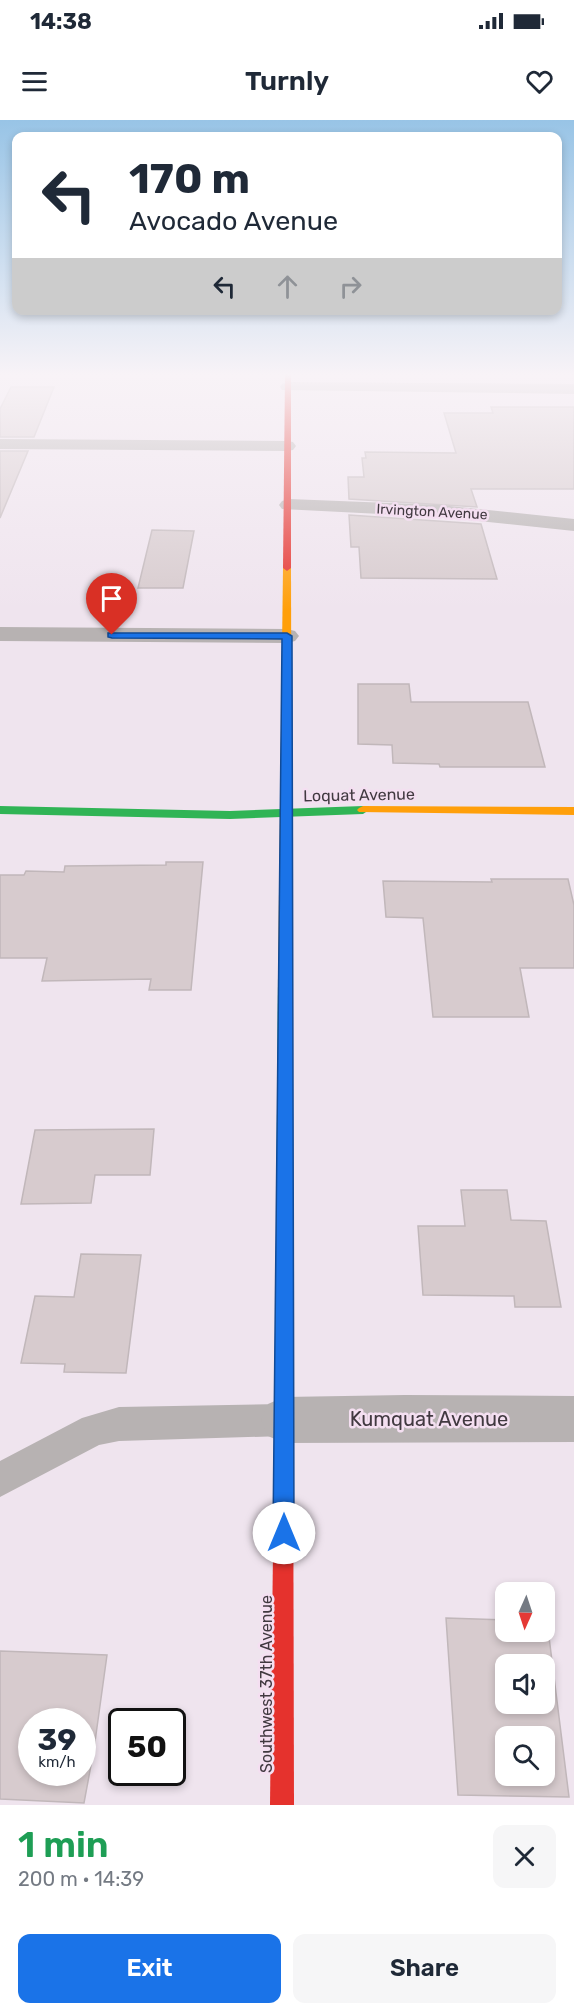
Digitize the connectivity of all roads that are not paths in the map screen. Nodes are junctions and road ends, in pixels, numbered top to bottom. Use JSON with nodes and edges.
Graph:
{"nodes":[{"id":1,"x":287,"y":453,"type":"edge"},
{"id":2,"x":289,"y":505,"type":"junction"},
{"id":3,"x":574,"y":525,"type":"edge"},
{"id":4,"x":0,"y":634,"type":"edge"},
{"id":5,"x":287,"y":636,"type":"junction"},
{"id":6,"x":0,"y":810,"type":"edge"},
{"id":7,"x":574,"y":811,"type":"edge"},
{"id":8,"x":286,"y":813,"type":"junction"},
{"id":9,"x":574,"y":1419,"type":"edge"},
{"id":10,"x":284,"y":1420,"type":"junction"},
{"id":11,"x":0,"y":1480,"type":"edge"},
{"id":12,"x":282,"y":1805,"type":"edge"}],
"edges":[{"from":1,"to":2,"type":"main road","name":"Southwest 37th Avenue"},
{"from":2,"to":3,"type":"street","name":"Irvington Avenue"},
{"from":2,"to":5,"type":"main road","name":"Southwest 37th Avenue"},
{"from":4,"to":5,"type":"street"},
{"from":5,"to":8,"type":"main road","name":"Southwest 37th Avenue"},
{"from":6,"to":8,"type":"main road","name":"Loquat Avenue"},
{"from":7,"to":8,"type":"main road","name":"Loquat Avenue"},
{"from":8,"to":10,"type":"main road","name":"Southwest 37th Avenue"},
{"from":9,"to":10,"type":"street","name":"Kumquat Avenue"},
{"from":10,"to":11,"type":"lane"},
{"from":10,"to":12,"type":"main road","name":"Southwest 37th Avenue"}]}
